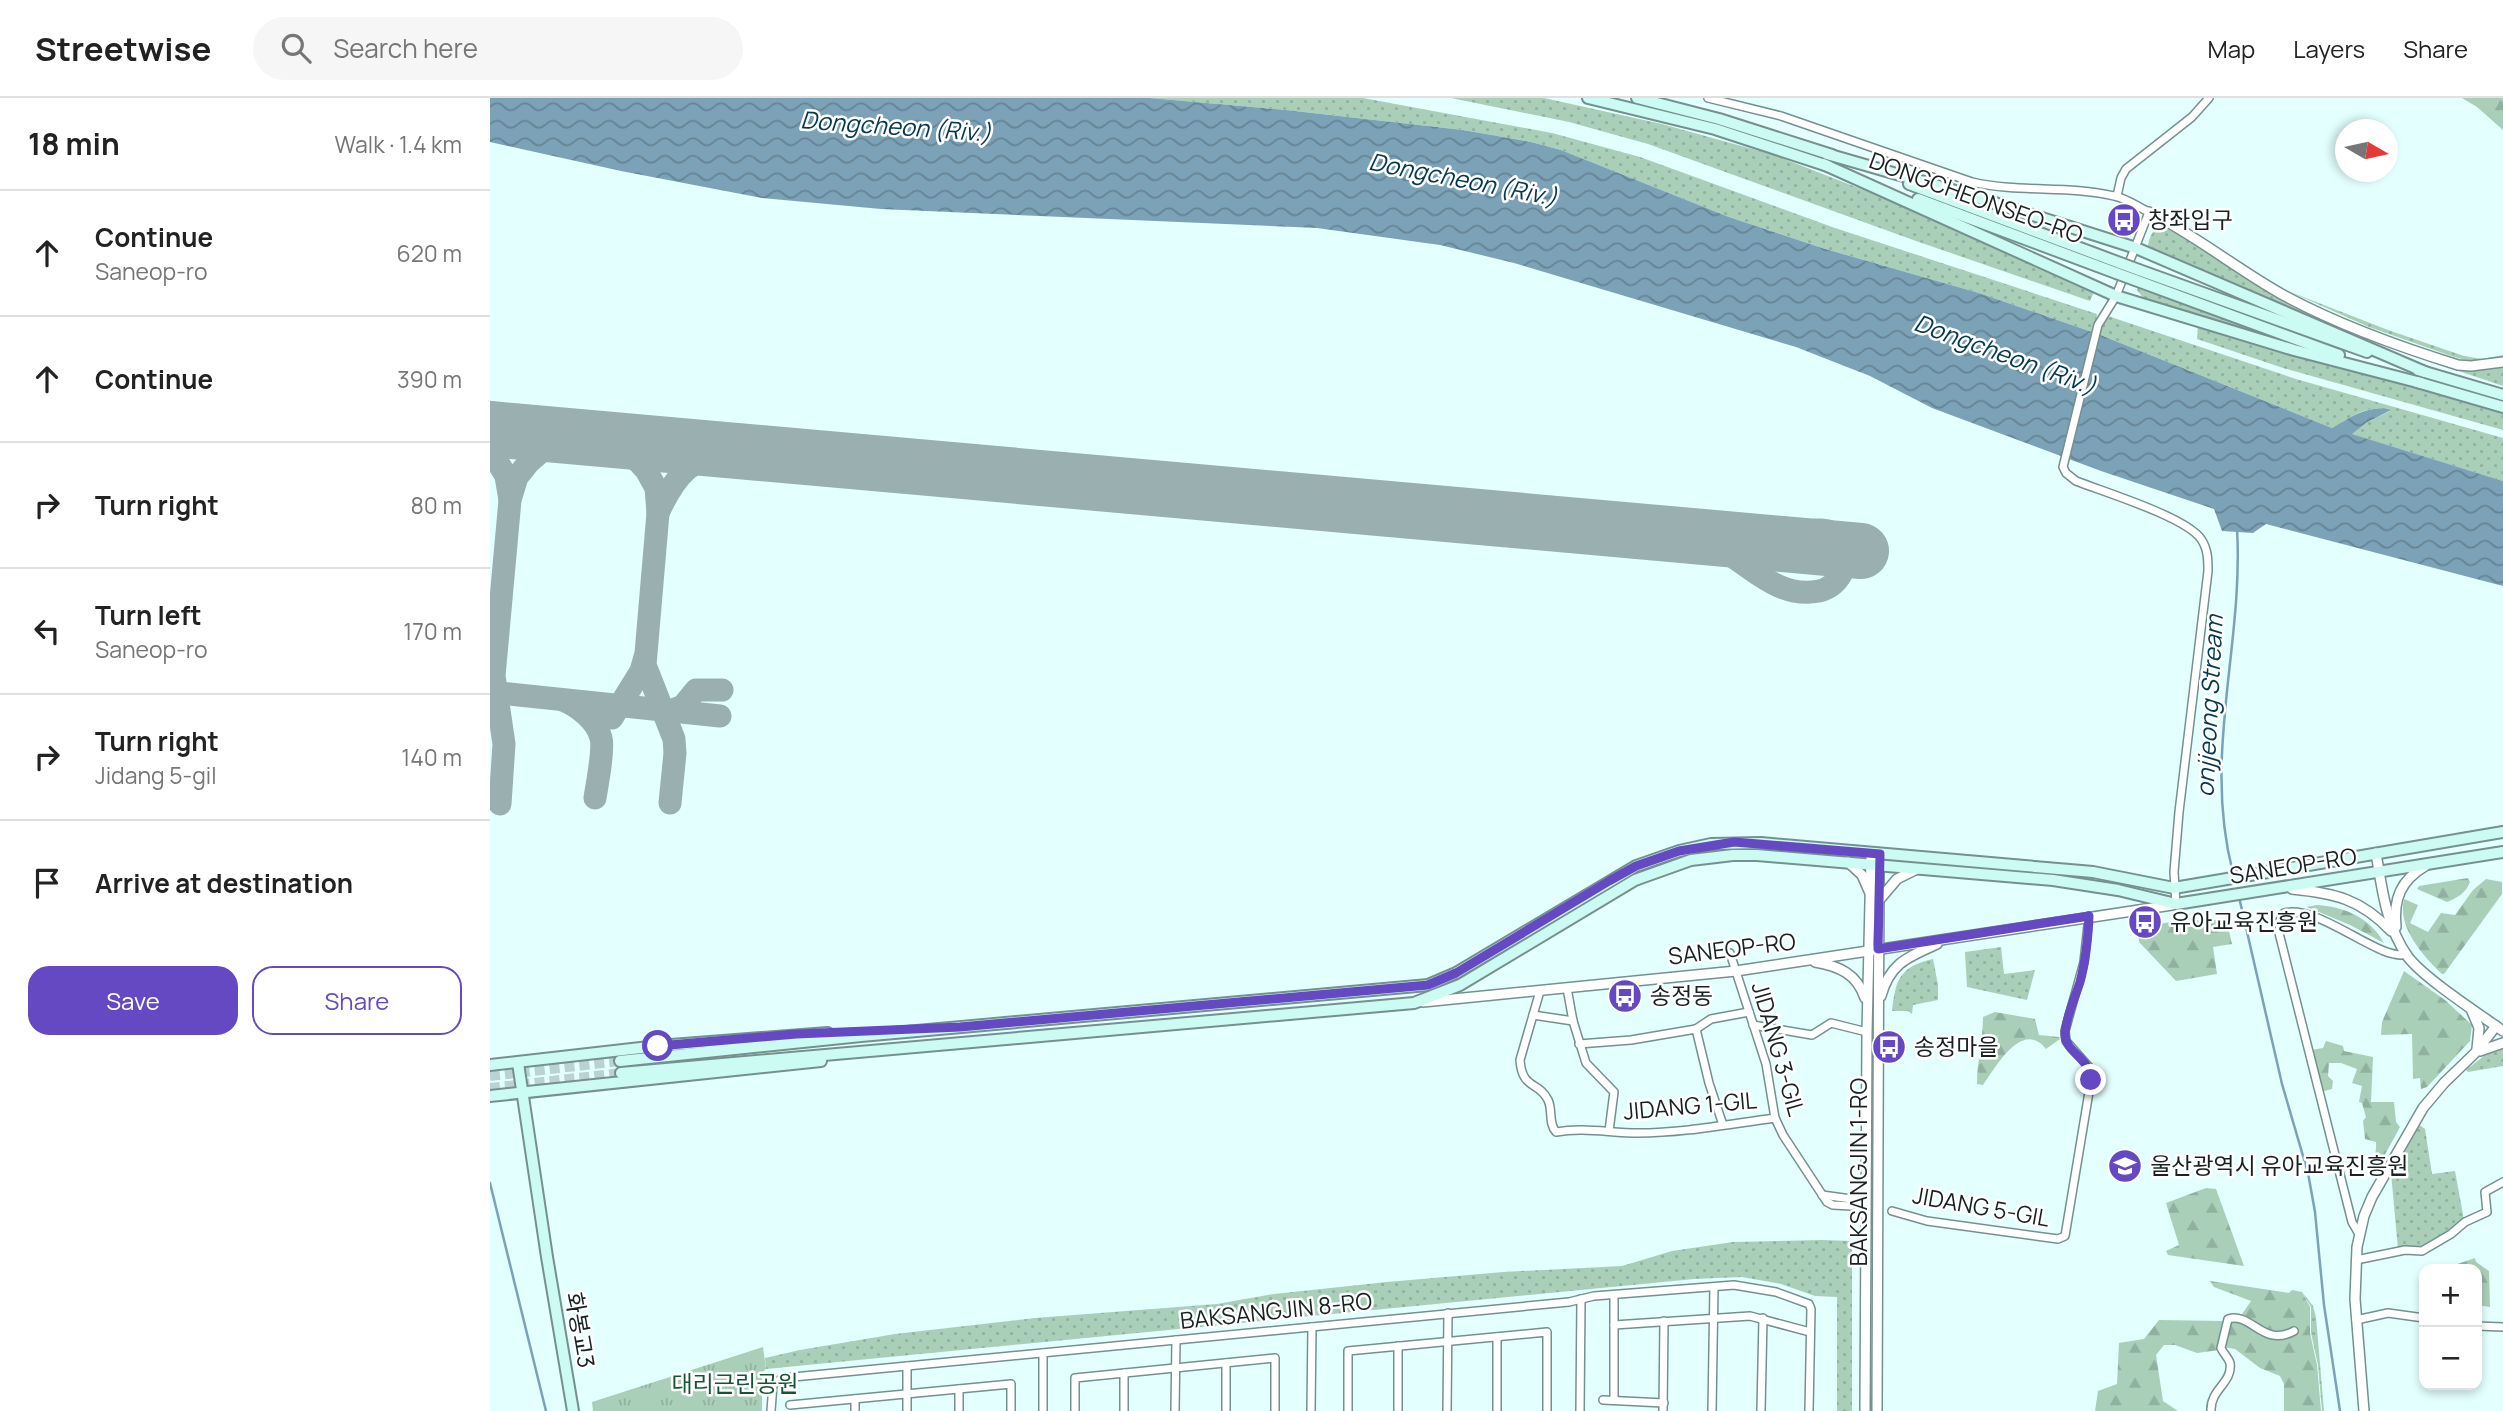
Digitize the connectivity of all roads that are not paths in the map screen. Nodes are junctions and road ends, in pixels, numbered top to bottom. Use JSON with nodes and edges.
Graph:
{"nodes":[{"id":1,"x":1588,"y":98,"type":"edge"},
{"id":2,"x":1637,"y":98,"type":"edge"},
{"id":3,"x":1708,"y":98,"type":"edge"},
{"id":4,"x":2209,"y":98,"type":"edge"},
{"id":5,"x":1825,"y":159,"type":"junction"},
{"id":6,"x":2117,"y":196,"type":"junction"},
{"id":7,"x":2149,"y":212,"type":"junction"},
{"id":8,"x":2136,"y":248,"type":"junction"},
{"id":9,"x":2116,"y":296,"type":"junction"},
{"id":10,"x":2503,"y":362,"type":"edge"},
{"id":11,"x":2423,"y":377,"type":"junction"},
{"id":12,"x":2503,"y":395,"type":"edge"},
{"id":13,"x":2503,"y":407,"type":"edge"},
{"id":14,"x":2503,"y":832,"type":"edge"},
{"id":15,"x":2503,"y":852,"type":"edge"},
{"id":16,"x":2376,"y":853,"type":"junction"},
{"id":17,"x":1875,"y":859,"type":"junction"},
{"id":18,"x":1848,"y":862,"type":"junction"},
{"id":19,"x":2425,"y":866,"type":"junction"},
{"id":20,"x":1918,"y":868,"type":"junction"},
{"id":21,"x":2379,"y":874,"type":"junction"},
{"id":22,"x":2174,"y":888,"type":"junction"},
{"id":23,"x":2286,"y":888,"type":"junction"},
{"id":24,"x":1870,"y":897,"type":"junction"},
{"id":25,"x":1879,"y":904,"type":"junction"},
{"id":26,"x":2176,"y":904,"type":"junction"},
{"id":27,"x":2089,"y":916,"type":"junction"},
{"id":28,"x":1874,"y":933,"type":"junction"},
{"id":29,"x":1948,"y":938,"type":"junction"},
{"id":30,"x":2398,"y":939,"type":"junction"},
{"id":31,"x":1874,"y":950,"type":"junction"},
{"id":32,"x":1730,"y":953,"type":"dead end"},
{"id":33,"x":2407,"y":954,"type":"junction"},
{"id":34,"x":1806,"y":961,"type":"junction"},
{"id":35,"x":1736,"y":971,"type":"junction"},
{"id":36,"x":1567,"y":988,"type":"junction"},
{"id":37,"x":1540,"y":991,"type":"junction"},
{"id":38,"x":1414,"y":1003,"type":"junction"},
{"id":39,"x":1879,"y":1004,"type":"junction"},
{"id":40,"x":1867,"y":1006,"type":"junction"},
{"id":41,"x":2470,"y":1007,"type":"junction"},
{"id":42,"x":1749,"y":1012,"type":"junction"},
{"id":43,"x":1533,"y":1015,"type":"junction"},
{"id":44,"x":1573,"y":1021,"type":"junction"},
{"id":45,"x":1753,"y":1025,"type":"junction"},
{"id":46,"x":960,"y":1027,"type":"junction"},
{"id":47,"x":2500,"y":1028,"type":"edge"},
{"id":48,"x":1696,"y":1029,"type":"junction"},
{"id":49,"x":1867,"y":1032,"type":"junction"},
{"id":50,"x":962,"y":1042,"type":"junction"},
{"id":51,"x":2503,"y":1043,"type":"edge"},
{"id":52,"x":1579,"y":1044,"type":"junction"},
{"id":53,"x":2475,"y":1053,"type":"junction"},
{"id":54,"x":518,"y":1063,"type":"junction"},
{"id":55,"x":490,"y":1066,"type":"edge"},
{"id":56,"x":522,"y":1092,"type":"junction"},
{"id":57,"x":490,"y":1096,"type":"edge"},
{"id":58,"x":1774,"y":1118,"type":"junction"},
{"id":59,"x":1723,"y":1125,"type":"junction"},
{"id":60,"x":1609,"y":1131,"type":"junction"},
{"id":61,"x":2503,"y":1182,"type":"edge"},
{"id":62,"x":1822,"y":1195,"type":"junction"},
{"id":63,"x":1866,"y":1200,"type":"junction"},
{"id":64,"x":1851,"y":1206,"type":"dead end"},
{"id":65,"x":1892,"y":1211,"type":"dead end"},
{"id":66,"x":2359,"y":1234,"type":"junction"},
{"id":67,"x":2356,"y":1260,"type":"junction"},
{"id":68,"x":1714,"y":1287,"type":"junction"},
{"id":69,"x":1614,"y":1295,"type":"junction"},
{"id":70,"x":1581,"y":1299,"type":"junction"},
{"id":71,"x":1448,"y":1313,"type":"junction"},
{"id":72,"x":1713,"y":1317,"type":"junction"},
{"id":73,"x":2419,"y":1317,"type":"edge"},
{"id":74,"x":1763,"y":1318,"type":"junction"},
{"id":75,"x":2356,"y":1320,"type":"junction"},
{"id":76,"x":1664,"y":1321,"type":"junction"},
{"id":77,"x":1614,"y":1325,"type":"junction"},
{"id":78,"x":1312,"y":1326,"type":"junction"},
{"id":79,"x":2482,"y":1326,"type":"edge"},
{"id":80,"x":2503,"y":1327,"type":"edge"},
{"id":81,"x":2294,"y":1331,"type":"dead end"},
{"id":82,"x":1810,"y":1332,"type":"junction"},
{"id":83,"x":1497,"y":1337,"type":"junction"},
{"id":84,"x":1175,"y":1340,"type":"junction"},
{"id":85,"x":1447,"y":1342,"type":"junction"},
{"id":86,"x":1398,"y":1346,"type":"junction"},
{"id":87,"x":1043,"y":1353,"type":"junction"},
{"id":88,"x":1226,"y":1363,"type":"junction"},
{"id":89,"x":907,"y":1366,"type":"junction"},
{"id":90,"x":1175,"y":1368,"type":"junction"},
{"id":91,"x":1124,"y":1373,"type":"junction"},
{"id":92,"x":960,"y":1389,"type":"junction"},
{"id":93,"x":907,"y":1394,"type":"junction"},
{"id":94,"x":855,"y":1399,"type":"junction"},
{"id":95,"x":1603,"y":1400,"type":"dead end"},
{"id":96,"x":1614,"y":1401,"type":"junction"},
{"id":97,"x":790,"y":1405,"type":"dead end"},
{"id":98,"x":1664,"y":1407,"type":"edge"},
{"id":99,"x":803,"y":1408,"type":"edge"},
{"id":100,"x":573,"y":1411,"type":"edge"},
{"id":101,"x":771,"y":1411,"type":"edge"},
{"id":102,"x":855,"y":1411,"type":"edge"},
{"id":103,"x":907,"y":1411,"type":"edge"},
{"id":104,"x":959,"y":1411,"type":"edge"},
{"id":105,"x":1011,"y":1411,"type":"edge"},
{"id":106,"x":1043,"y":1411,"type":"edge"},
{"id":107,"x":1075,"y":1411,"type":"edge"},
{"id":108,"x":1124,"y":1411,"type":"edge"},
{"id":109,"x":1175,"y":1411,"type":"edge"},
{"id":110,"x":1226,"y":1411,"type":"edge"},
{"id":111,"x":1275,"y":1411,"type":"edge"},
{"id":112,"x":1311,"y":1411,"type":"edge"},
{"id":113,"x":1348,"y":1411,"type":"edge"},
{"id":114,"x":1398,"y":1411,"type":"edge"},
{"id":115,"x":1447,"y":1411,"type":"edge"},
{"id":116,"x":1497,"y":1411,"type":"edge"},
{"id":117,"x":1547,"y":1411,"type":"edge"},
{"id":118,"x":1580,"y":1411,"type":"edge"},
{"id":119,"x":1712,"y":1411,"type":"edge"},
{"id":120,"x":1761,"y":1411,"type":"edge"},
{"id":121,"x":1810,"y":1411,"type":"edge"},
{"id":122,"x":1865,"y":1411,"type":"edge"},
{"id":123,"x":1877,"y":1411,"type":"edge"},
{"id":124,"x":2211,"y":1411,"type":"edge"},
{"id":125,"x":2364,"y":1411,"type":"edge"}],
"edges":[{"from":1,"to":5,"type":"main road","name":"DONGCHEONSEO-RO"},
{"from":2,"to":5,"type":"main road","name":"DONGCHEONSEO-RO"},
{"from":3,"to":6,"type":"street"},
{"from":4,"to":6,"type":"street"},
{"from":5,"to":8,"type":"main road"},
{"from":5,"to":9,"type":"main road"},
{"from":5,"to":11,"type":"main road","name":"DONGCHEONSEO-RO","bridge":true},
{"from":6,"to":7,"type":"street"},
{"from":7,"to":8,"type":"street"},
{"from":7,"to":10,"type":"street"},
{"from":8,"to":9,"type":"street"},
{"from":8,"to":11,"type":"main road"},
{"from":9,"to":11,"type":"main road"},
{"from":9,"to":22,"type":"street"},
{"from":11,"to":12,"type":"main road","name":"DONGCHEONSEO-RO"},
{"from":11,"to":13,"type":"main road","name":"DONGCHEONSEO-RO"},
{"from":14,"to":16,"type":"main road","name":"SANEOP-RO"},
{"from":15,"to":19,"type":"main road","name":"SANEOP-RO"},
{"from":16,"to":21,"type":"street"},
{"from":16,"to":22,"type":"main road","name":"SANEOP-RO"},
{"from":17,"to":18,"type":"main road"},
{"from":17,"to":20,"type":"main road"},
{"from":17,"to":22,"type":"main road"},
{"from":17,"to":24,"type":"street"},
{"from":17,"to":25,"type":"street"},
{"from":17,"to":46,"type":"main road","name":"SANEOP-RO"},
{"from":18,"to":24,"type":"street"},
{"from":18,"to":38,"type":"main road"},
{"from":19,"to":21,"type":"main road","name":"SANEOP-RO"},
{"from":19,"to":30,"type":"street"},
{"from":20,"to":25,"type":"street"},
{"from":20,"to":26,"type":"main road"},
{"from":21,"to":23,"type":"main road","name":"SANEOP-RO"},
{"from":21,"to":30,"type":"street"},
{"from":22,"to":26,"type":"street"},
{"from":23,"to":26,"type":"main road","name":"SANEOP-RO"},
{"from":23,"to":30,"type":"street"},
{"from":24,"to":28,"type":"street"},
{"from":25,"to":28,"type":"street"},
{"from":26,"to":27,"type":"street","name":"SANEOP-RO"},
{"from":27,"to":29,"type":"street","name":"SANEOP-RO"},
{"from":27,"to":65,"type":"street","name":"JIDANG 5-GIL"},
{"from":28,"to":31,"type":"street","name":"BAKSANGJIN 1-RO"},
{"from":29,"to":31,"type":"street","name":"SANEOP-RO"},
{"from":29,"to":39,"type":"street"},
{"from":30,"to":33,"type":"street"},
{"from":31,"to":34,"type":"street","name":"SANEOP-RO"},
{"from":31,"to":39,"type":"street","name":"BAKSANGJIN 1-RO"},
{"from":31,"to":40,"type":"street","name":"BAKSANGJIN 1-RO"},
{"from":32,"to":35,"type":"street","name":"JIDANG 3-GIL"},
{"from":33,"to":41,"type":"street"},
{"from":33,"to":66,"type":"street"},
{"from":34,"to":35,"type":"street","name":"SANEOP-RO"},
{"from":34,"to":40,"type":"street"},
{"from":35,"to":36,"type":"street","name":"SANEOP-RO"},
{"from":35,"to":42,"type":"street","name":"JIDANG 3-GIL"},
{"from":36,"to":37,"type":"street","name":"SANEOP-RO"},
{"from":36,"to":44,"type":"street"},
{"from":37,"to":38,"type":"street","name":"SANEOP-RO"},
{"from":37,"to":43,"type":"street","name":"JIDANG 1-GIL"},
{"from":38,"to":50,"type":"main road","name":"SANEOP-RO"},
{"from":39,"to":123,"type":"street","name":"BAKSANGJIN 1-RO"},
{"from":40,"to":49,"type":"street","name":"BAKSANGJIN 1-RO"},
{"from":41,"to":47,"type":"street"},
{"from":41,"to":53,"type":"street"},
{"from":42,"to":45,"type":"street","name":"JIDANG 3-GIL"},
{"from":42,"to":48,"type":"street"},
{"from":43,"to":44,"type":"street"},
{"from":43,"to":60,"type":"street","name":"JIDANG 1-GIL"},
{"from":44,"to":52,"type":"street"},
{"from":45,"to":49,"type":"street"},
{"from":45,"to":58,"type":"street","name":"JIDANG 3-GIL"},
{"from":46,"to":50,"type":"main road","name":"SANEOP-RO"},
{"from":46,"to":54,"type":"main road","name":"SANEOP-RO"},
{"from":47,"to":53,"type":"street"},
{"from":48,"to":52,"type":"street"},
{"from":48,"to":59,"type":"street"},
{"from":49,"to":63,"type":"street","name":"BAKSANGJIN 1-RO"},
{"from":50,"to":56,"type":"main road","name":"SANEOP-RO"},
{"from":51,"to":53,"type":"street"},
{"from":52,"to":60,"type":"street"},
{"from":53,"to":66,"type":"street"},
{"from":54,"to":55,"type":"main road","name":"SANEOP-RO"},
{"from":54,"to":56,"type":"main road","name":"화봉교3"},
{"from":56,"to":57,"type":"main road","name":"SANEOP-RO"},
{"from":56,"to":100,"type":"main road","name":"화봉교3"},
{"from":58,"to":59,"type":"street","name":"JIDANG 1-GIL"},
{"from":58,"to":62,"type":"street","name":"JIDANG 3-GIL"},
{"from":59,"to":60,"type":"street","name":"JIDANG 1-GIL"},
{"from":61,"to":67,"type":"street"},
{"from":62,"to":63,"type":"street"},
{"from":62,"to":64,"type":"street"},
{"from":63,"to":122,"type":"street","name":"BAKSANGJIN 1-RO"},
{"from":66,"to":67,"type":"street"},
{"from":67,"to":75,"type":"street"},
{"from":68,"to":69,"type":"street","name":"BAKSANGJIN 8-RO"},
{"from":68,"to":72,"type":"street"},
{"from":68,"to":82,"type":"street","name":"BAKSANGJIN 8-RO"},
{"from":69,"to":70,"type":"street","name":"BAKSANGJIN 8-RO"},
{"from":69,"to":77,"type":"street"},
{"from":70,"to":71,"type":"street","name":"BAKSANGJIN 8-RO"},
{"from":70,"to":118,"type":"street"},
{"from":71,"to":78,"type":"street","name":"BAKSANGJIN 8-RO"},
{"from":71,"to":85,"type":"street"},
{"from":72,"to":74,"type":"street"},
{"from":72,"to":76,"type":"street"},
{"from":72,"to":119,"type":"street"},
{"from":73,"to":75,"type":"street"},
{"from":74,"to":82,"type":"street"},
{"from":74,"to":120,"type":"street"},
{"from":75,"to":125,"type":"street"},
{"from":76,"to":77,"type":"street"},
{"from":76,"to":98,"type":"street"},
{"from":77,"to":96,"type":"street"},
{"from":78,"to":84,"type":"street","name":"BAKSANGJIN 8-RO"},
{"from":78,"to":112,"type":"street"},
{"from":79,"to":80,"type":"street"},
{"from":81,"to":124,"type":"street"},
{"from":82,"to":121,"type":"street"},
{"from":83,"to":85,"type":"street"},
{"from":83,"to":116,"type":"street"},
{"from":83,"to":117,"type":"street"},
{"from":84,"to":87,"type":"street","name":"BAKSANGJIN 8-RO"},
{"from":84,"to":90,"type":"street"},
{"from":85,"to":86,"type":"street"},
{"from":85,"to":115,"type":"street"},
{"from":86,"to":113,"type":"street"},
{"from":86,"to":114,"type":"street"},
{"from":87,"to":89,"type":"street","name":"BAKSANGJIN 8-RO"},
{"from":87,"to":106,"type":"street"},
{"from":88,"to":90,"type":"street"},
{"from":88,"to":110,"type":"street"},
{"from":88,"to":111,"type":"street"},
{"from":89,"to":93,"type":"street"},
{"from":89,"to":101,"type":"street","name":"BAKSANGJIN 8-RO"},
{"from":90,"to":91,"type":"street"},
{"from":90,"to":109,"type":"street"},
{"from":91,"to":107,"type":"street"},
{"from":91,"to":108,"type":"street"},
{"from":92,"to":93,"type":"street"},
{"from":92,"to":104,"type":"street"},
{"from":92,"to":105,"type":"street"},
{"from":93,"to":94,"type":"street"},
{"from":93,"to":103,"type":"street"},
{"from":94,"to":99,"type":"street"},
{"from":94,"to":102,"type":"street"},
{"from":95,"to":96,"type":"street"},
{"from":96,"to":98,"type":"street"},
{"from":97,"to":99,"type":"street"}]}
